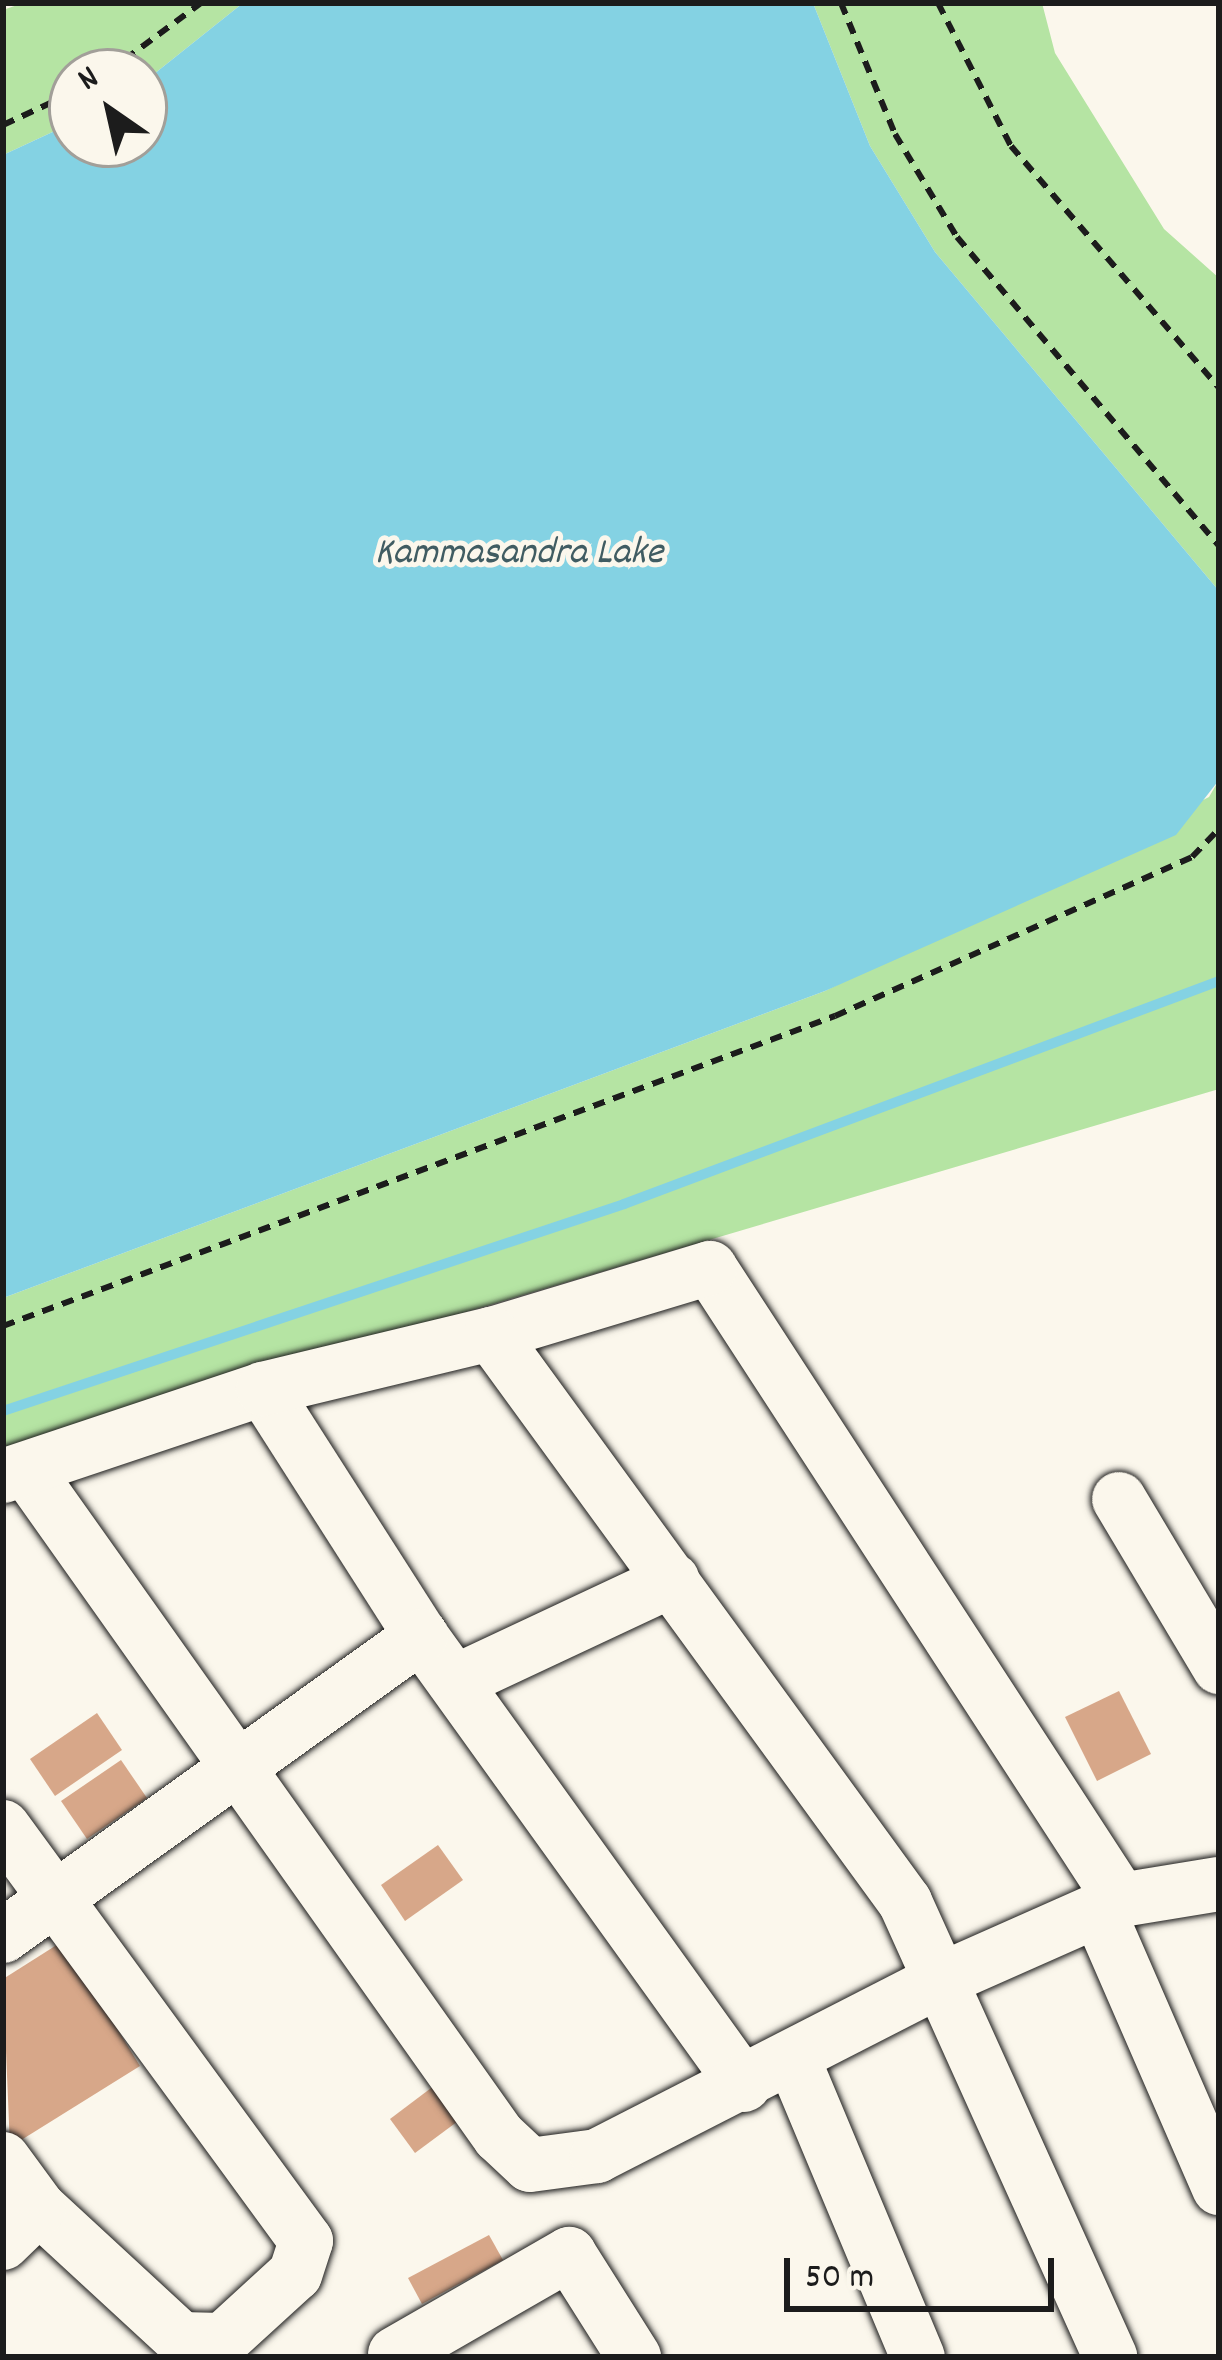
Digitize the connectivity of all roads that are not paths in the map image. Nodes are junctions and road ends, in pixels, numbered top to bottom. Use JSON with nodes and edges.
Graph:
{"nodes":[{"id":1,"x":491,"y":1334,"type":"junction"},
{"id":2,"x":263,"y":1389,"type":"junction"},
{"id":3,"x":15,"y":1472,"type":"edge"},
{"id":4,"x":1119,"y":1499,"type":"dead end"},
{"id":5,"x":673,"y":1580,"type":"junction"},
{"id":6,"x":422,"y":1636,"type":"junction"},
{"id":7,"x":1219,"y":1667,"type":"edge"},
{"id":8,"x":457,"y":1681,"type":"junction"},
{"id":9,"x":237,"y":1773,"type":"junction"},
{"id":10,"x":3,"y":1827,"type":"edge"},
{"id":11,"x":1219,"y":1884,"type":"edge"},
{"id":12,"x":55,"y":1900,"type":"junction"},
{"id":13,"x":1110,"y":1906,"type":"junction"},
{"id":14,"x":3,"y":1936,"type":"edge"},
{"id":15,"x":945,"y":1978,"type":"junction"},
{"id":16,"x":794,"y":2061,"type":"junction"},
{"id":17,"x":744,"y":2085,"type":"junction"},
{"id":18,"x":3,"y":2159,"type":"edge"},
{"id":19,"x":1219,"y":2188,"type":"edge"},
{"id":20,"x":21,"y":2225,"type":"edge"},
{"id":21,"x":395,"y":2354,"type":"edge"},
{"id":22,"x":634,"y":2357,"type":"edge"},
{"id":23,"x":918,"y":2357,"type":"edge"},
{"id":24,"x":1110,"y":2357,"type":"edge"}],
"edges":[{"from":1,"to":2,"type":"street"},
{"from":1,"to":5,"type":"street"},
{"from":1,"to":13,"type":"street"},
{"from":2,"to":3,"type":"street"},
{"from":2,"to":6,"type":"street"},
{"from":3,"to":9,"type":"street"},
{"from":4,"to":7,"type":"street"},
{"from":5,"to":8,"type":"street"},
{"from":5,"to":15,"type":"street"},
{"from":6,"to":8,"type":"street"},
{"from":6,"to":9,"type":"street"},
{"from":8,"to":17,"type":"street"},
{"from":9,"to":12,"type":"street"},
{"from":9,"to":17,"type":"street"},
{"from":10,"to":12,"type":"street"},
{"from":11,"to":13,"type":"street"},
{"from":12,"to":14,"type":"street"},
{"from":12,"to":20,"type":"street"},
{"from":13,"to":15,"type":"street"},
{"from":13,"to":19,"type":"street"},
{"from":15,"to":16,"type":"street"},
{"from":15,"to":24,"type":"street"},
{"from":16,"to":17,"type":"street"},
{"from":16,"to":23,"type":"street"},
{"from":18,"to":20,"type":"street"},
{"from":21,"to":22,"type":"street"}]}
